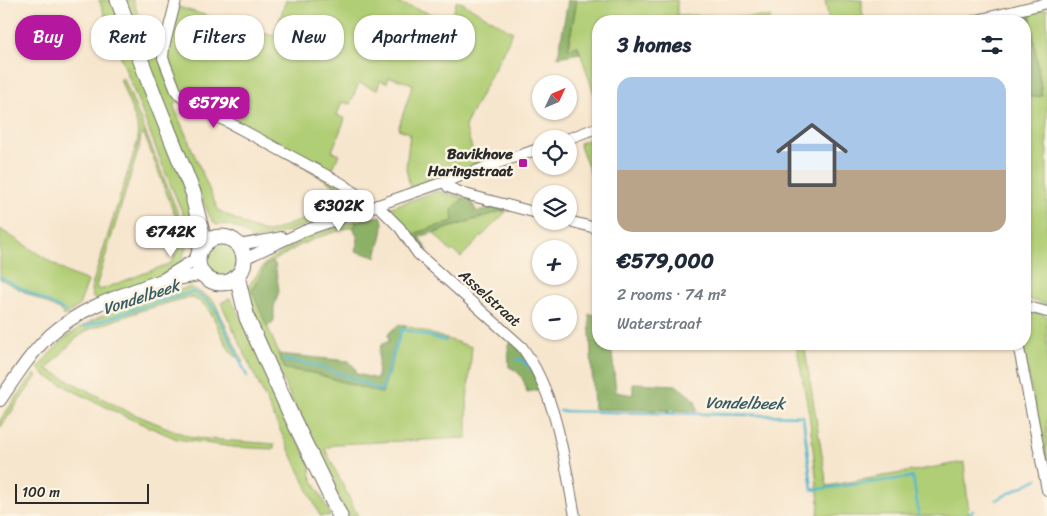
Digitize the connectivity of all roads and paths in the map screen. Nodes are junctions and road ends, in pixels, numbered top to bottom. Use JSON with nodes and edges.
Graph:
{"nodes":[{"id":1,"x":118,"y":0,"type":"edge"},
{"id":2,"x":176,"y":0,"type":"edge"},
{"id":3,"x":1047,"y":3,"type":"edge"},
{"id":4,"x":1009,"y":15,"type":"edge"},
{"id":5,"x":592,"y":130,"type":"edge"},
{"id":6,"x":577,"y":135,"type":"edge"},
{"id":7,"x":532,"y":151,"type":"edge"},
{"id":8,"x":446,"y":182,"type":"junction"},
{"id":9,"x":194,"y":195,"type":"junction"},
{"id":10,"x":377,"y":205,"type":"junction"},
{"id":11,"x":364,"y":210,"type":"junction"},
{"id":12,"x":532,"y":212,"type":"edge"},
{"id":13,"x":577,"y":223,"type":"edge"},
{"id":14,"x":592,"y":227,"type":"edge"},
{"id":15,"x":304,"y":231,"type":"junction"},
{"id":16,"x":225,"y":237,"type":"junction"},
{"id":17,"x":205,"y":244,"type":"junction"},
{"id":18,"x":241,"y":252,"type":"junction"},
{"id":19,"x":198,"y":258,"type":"junction"},
{"id":20,"x":203,"y":274,"type":"junction"},
{"id":21,"x":237,"y":276,"type":"junction"},
{"id":22,"x":162,"y":280,"type":"junction"},
{"id":23,"x":222,"y":282,"type":"junction"},
{"id":24,"x":1031,"y":308,"type":"edge"},
{"id":25,"x":1047,"y":312,"type":"edge"},
{"id":26,"x":247,"y":318,"type":"junction"},
{"id":27,"x":1019,"y":350,"type":"edge"},
{"id":28,"x":0,"y":400,"type":"edge"},
{"id":29,"x":1047,"y":490,"type":"edge"},
{"id":30,"x":340,"y":516,"type":"edge"},
{"id":31,"x":576,"y":516,"type":"edge"}],
"edges":[{"from":1,"to":9,"type":"main road"},
{"from":2,"to":11,"type":"street"},
{"from":3,"to":4,"type":"street"},
{"from":5,"to":6,"type":"street"},
{"from":7,"to":8,"type":"street"},
{"from":8,"to":10,"type":"street"},
{"from":8,"to":12,"type":"street"},
{"from":9,"to":16,"type":"main road"},
{"from":9,"to":17,"type":"main road"},
{"from":10,"to":11,"type":"street"},
{"from":10,"to":31,"type":"street","name":"Asselstraat"},
{"from":11,"to":15,"type":"street"},
{"from":13,"to":14,"type":"street"},
{"from":15,"to":18,"type":"street"},
{"from":15,"to":18,"type":"street"},
{"from":16,"to":17,"type":"main road"},
{"from":16,"to":18,"type":"main road"},
{"from":17,"to":19,"type":"main road"},
{"from":18,"to":21,"type":"main road"},
{"from":19,"to":20,"type":"main road"},
{"from":19,"to":22,"type":"street"},
{"from":20,"to":22,"type":"street"},
{"from":20,"to":23,"type":"main road"},
{"from":21,"to":23,"type":"main road"},
{"from":21,"to":26,"type":"main road"},
{"from":22,"to":28,"type":"street"},
{"from":23,"to":26,"type":"main road"},
{"from":24,"to":25,"type":"street"},
{"from":26,"to":30,"type":"main road"},
{"from":27,"to":29,"type":"street"}]}
